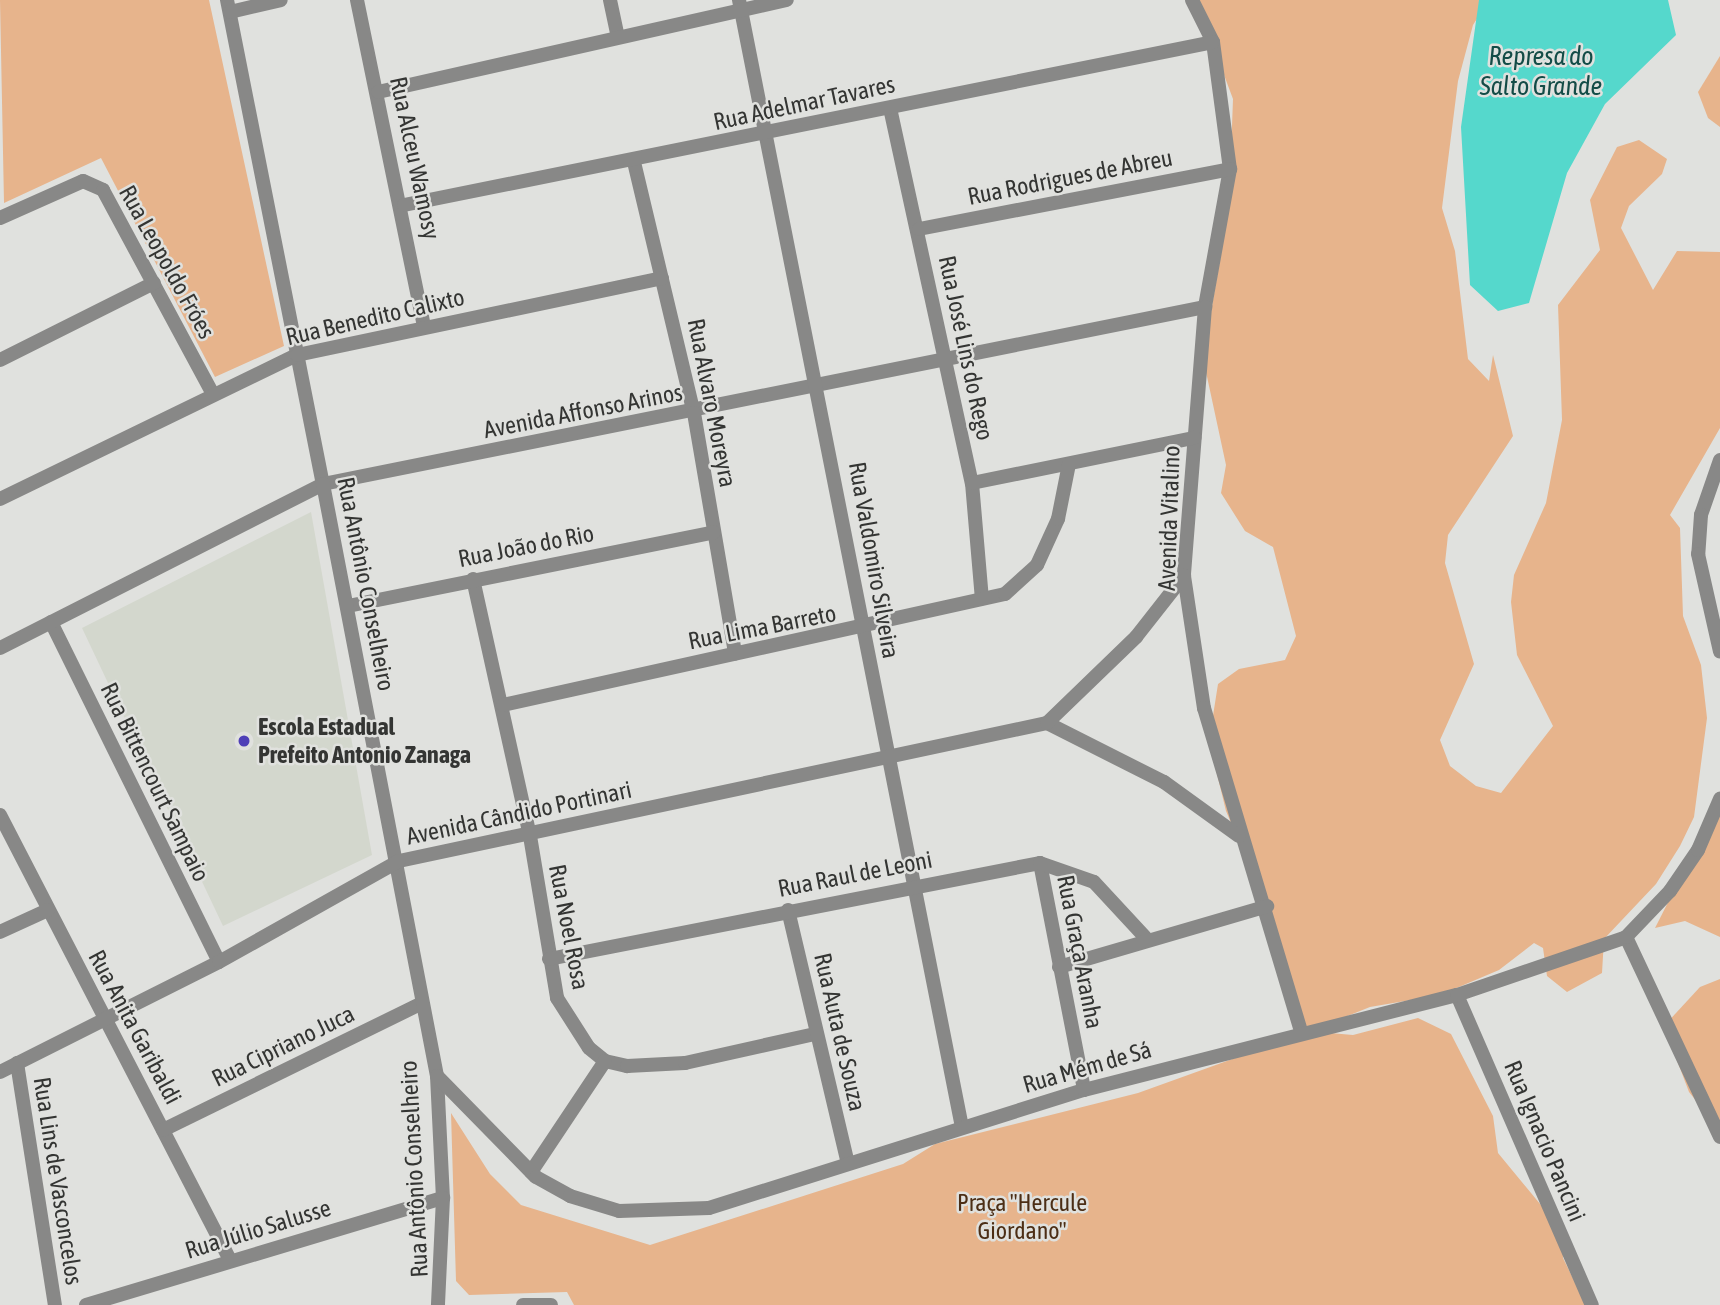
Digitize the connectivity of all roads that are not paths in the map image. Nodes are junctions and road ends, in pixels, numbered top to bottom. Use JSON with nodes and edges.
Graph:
{"nodes":[{"id":1,"x":281,"y":0,"type":"edge"},
{"id":2,"x":357,"y":0,"type":"edge"},
{"id":3,"x":610,"y":0,"type":"edge"},
{"id":4,"x":787,"y":0,"type":"edge"},
{"id":5,"x":1192,"y":0,"type":"edge"},
{"id":6,"x":740,"y":5,"type":"edge"},
{"id":7,"x":228,"y":6,"type":"edge"},
{"id":8,"x":617,"y":34,"type":"junction"},
{"id":9,"x":1213,"y":42,"type":"junction"},
{"id":10,"x":378,"y":92,"type":"junction"},
{"id":11,"x":890,"y":108,"type":"junction"},
{"id":12,"x":766,"y":133,"type":"junction"},
{"id":13,"x":634,"y":162,"type":"junction"},
{"id":14,"x":1230,"y":169,"type":"junction"},
{"id":15,"x":404,"y":205,"type":"junction"},
{"id":16,"x":0,"y":218,"type":"edge"},
{"id":17,"x":919,"y":229,"type":"junction"},
{"id":18,"x":662,"y":278,"type":"junction"},
{"id":19,"x":154,"y":283,"type":"junction"},
{"id":20,"x":1205,"y":307,"type":"junction"},
{"id":21,"x":424,"y":327,"type":"junction"},
{"id":22,"x":297,"y":355,"type":"junction"},
{"id":23,"x":0,"y":360,"type":"edge"},
{"id":24,"x":943,"y":360,"type":"junction"},
{"id":25,"x":820,"y":385,"type":"junction"},
{"id":26,"x":213,"y":394,"type":"junction"},
{"id":27,"x":694,"y":413,"type":"junction"},
{"id":28,"x":1194,"y":438,"type":"junction"},
{"id":29,"x":1720,"y":460,"type":"edge"},
{"id":30,"x":1069,"y":464,"type":"junction"},
{"id":31,"x":972,"y":483,"type":"junction"},
{"id":32,"x":323,"y":484,"type":"junction"},
{"id":33,"x":0,"y":499,"type":"edge"},
{"id":34,"x":714,"y":532,"type":"junction"},
{"id":35,"x":1185,"y":576,"type":"junction"},
{"id":36,"x":473,"y":579,"type":"junction"},
{"id":37,"x":982,"y":599,"type":"junction"},
{"id":38,"x":348,"y":606,"type":"junction"},
{"id":39,"x":51,"y":622,"type":"junction"},
{"id":40,"x":863,"y":630,"type":"junction"},
{"id":41,"x":0,"y":648,"type":"edge"},
{"id":42,"x":1720,"y":652,"type":"edge"},
{"id":43,"x":735,"y":654,"type":"junction"},
{"id":44,"x":503,"y":705,"type":"junction"},
{"id":45,"x":1048,"y":723,"type":"junction"},
{"id":46,"x":886,"y":755,"type":"junction"},
{"id":47,"x":1720,"y":799,"type":"edge"},
{"id":48,"x":0,"y":816,"type":"edge"},
{"id":49,"x":530,"y":836,"type":"junction"},
{"id":50,"x":1239,"y":836,"type":"junction"},
{"id":51,"x":400,"y":861,"type":"junction"},
{"id":52,"x":1041,"y":863,"type":"junction"},
{"id":53,"x":913,"y":886,"type":"junction"},
{"id":54,"x":1267,"y":906,"type":"junction"},
{"id":55,"x":48,"y":910,"type":"junction"},
{"id":56,"x":788,"y":910,"type":"junction"},
{"id":57,"x":0,"y":932,"type":"edge"},
{"id":58,"x":1145,"y":937,"type":"junction"},
{"id":59,"x":1626,"y":937,"type":"junction"},
{"id":60,"x":550,"y":959,"type":"junction"},
{"id":61,"x":219,"y":962,"type":"junction"},
{"id":62,"x":1059,"y":967,"type":"junction"},
{"id":63,"x":1457,"y":995,"type":"junction"},
{"id":64,"x":422,"y":1003,"type":"junction"},
{"id":65,"x":104,"y":1020,"type":"junction"},
{"id":66,"x":1301,"y":1031,"type":"junction"},
{"id":67,"x":814,"y":1034,"type":"junction"},
{"id":68,"x":605,"y":1061,"type":"junction"},
{"id":69,"x":17,"y":1063,"type":"junction"},
{"id":70,"x":0,"y":1072,"type":"edge"},
{"id":71,"x":437,"y":1076,"type":"junction"},
{"id":72,"x":1084,"y":1090,"type":"junction"},
{"id":73,"x":962,"y":1127,"type":"junction"},
{"id":74,"x":163,"y":1130,"type":"junction"},
{"id":75,"x":1720,"y":1137,"type":"edge"},
{"id":76,"x":848,"y":1163,"type":"junction"},
{"id":77,"x":531,"y":1172,"type":"junction"},
{"id":78,"x":443,"y":1198,"type":"junction"},
{"id":79,"x":230,"y":1260,"type":"junction"},
{"id":80,"x":55,"y":1305,"type":"edge"},
{"id":81,"x":86,"y":1305,"type":"edge"},
{"id":82,"x":438,"y":1305,"type":"edge"},
{"id":83,"x":523,"y":1305,"type":"edge"},
{"id":84,"x":551,"y":1305,"type":"edge"},
{"id":85,"x":1591,"y":1305,"type":"edge"}],
"edges":[{"from":1,"to":7,"type":"street"},
{"from":2,"to":10,"type":"street","name":"Rua Alceu Wamosy"},
{"from":3,"to":8,"type":"street"},
{"from":4,"to":6,"type":"street"},
{"from":5,"to":9,"type":"street","name":"Avenida Vitalino"},
{"from":6,"to":8,"type":"street"},
{"from":6,"to":12,"type":"street","name":"Rua Valdomiro Silveira"},
{"from":7,"to":22,"type":"street","name":"Rua Antônio Conselheiro"},
{"from":8,"to":10,"type":"street"},
{"from":9,"to":11,"type":"street","name":"Rua Adelmar Tavares"},
{"from":9,"to":14,"type":"street","name":"Avenida Vitalino"},
{"from":10,"to":15,"type":"street","name":"Rua Alceu Wamosy"},
{"from":11,"to":12,"type":"street","name":"Rua Adelmar Tavares"},
{"from":11,"to":17,"type":"street","name":"Rua José Lins do Rego"},
{"from":12,"to":13,"type":"street","name":"Rua Adelmar Tavares"},
{"from":12,"to":25,"type":"street","name":"Rua Valdomiro Silveira"},
{"from":13,"to":15,"type":"street","name":"Rua Adelmar Tavares"},
{"from":13,"to":18,"type":"street","name":"Rua Alvaro Moreyra"},
{"from":14,"to":17,"type":"street","name":"Rua Rodrigues de Abreu"},
{"from":14,"to":20,"type":"street","name":"Avenida Vitalino"},
{"from":15,"to":21,"type":"street","name":"Rua Alceu Wamosy"},
{"from":16,"to":19,"type":"street","name":"Rua Leopoldo Fróes"},
{"from":17,"to":24,"type":"street","name":"Rua José Lins do Rego"},
{"from":18,"to":21,"type":"street","name":"Rua Benedito Calixto"},
{"from":18,"to":27,"type":"street","name":"Rua Alvaro Moreyra"},
{"from":19,"to":23,"type":"street"},
{"from":19,"to":26,"type":"street","name":"Rua Leopoldo Fróes"},
{"from":20,"to":24,"type":"street","name":"Avenida Affonso Arinos"},
{"from":20,"to":28,"type":"street","name":"Avenida Vitalino"},
{"from":21,"to":22,"type":"street","name":"Rua Benedito Calixto"},
{"from":22,"to":26,"type":"street","name":"Rua Benedito Calixto"},
{"from":22,"to":32,"type":"street","name":"Rua Antônio Conselheiro"},
{"from":24,"to":25,"type":"street","name":"Avenida Affonso Arinos"},
{"from":24,"to":31,"type":"street","name":"Rua José Lins do Rego"},
{"from":25,"to":27,"type":"street","name":"Avenida Affonso Arinos"},
{"from":25,"to":40,"type":"street","name":"Rua Valdomiro Silveira"},
{"from":26,"to":33,"type":"street","name":"Rua Benedito Calixto"},
{"from":27,"to":32,"type":"street","name":"Avenida Affonso Arinos"},
{"from":27,"to":34,"type":"street","name":"Rua Alvaro Moreyra"},
{"from":28,"to":30,"type":"street"},
{"from":28,"to":35,"type":"street","name":"Avenida Vitalino"},
{"from":29,"to":42,"type":"street"},
{"from":30,"to":31,"type":"street"},
{"from":30,"to":37,"type":"street","name":"Rua Lima Barreto"},
{"from":31,"to":37,"type":"street","name":"Rua José Lins do Rego"},
{"from":32,"to":38,"type":"street","name":"Rua Antônio Conselheiro"},
{"from":32,"to":39,"type":"street","name":"Avenida Affonso Arinos"},
{"from":34,"to":36,"type":"street","name":"Rua João do Rio"},
{"from":34,"to":43,"type":"street","name":"Rua Alvaro Moreyra"},
{"from":35,"to":45,"type":"street"},
{"from":35,"to":50,"type":"street","name":"Avenida Vitalino"},
{"from":36,"to":38,"type":"street","name":"Rua João do Rio"},
{"from":36,"to":44,"type":"street","name":"Rua Noel Rosa"},
{"from":37,"to":40,"type":"street","name":"Rua Lima Barreto"},
{"from":38,"to":51,"type":"street","name":"Rua Antônio Conselheiro"},
{"from":39,"to":41,"type":"street","name":"Avenida Affonso Arinos"},
{"from":39,"to":61,"type":"street","name":"Rua Bittencourt Sampaio"},
{"from":40,"to":43,"type":"street","name":"Rua Lima Barreto"},
{"from":40,"to":46,"type":"street","name":"Rua Valdomiro Silveira"},
{"from":43,"to":44,"type":"street","name":"Rua Lima Barreto"},
{"from":44,"to":49,"type":"street","name":"Rua Noel Rosa"},
{"from":45,"to":46,"type":"street","name":"Avenida Cândido Portinari"},
{"from":45,"to":50,"type":"street"},
{"from":46,"to":49,"type":"street","name":"Avenida Cândido Portinari"},
{"from":46,"to":53,"type":"street","name":"Rua Valdomiro Silveira"},
{"from":47,"to":59,"type":"street","name":"Rua Mém de Sá"},
{"from":48,"to":55,"type":"street","name":"Rua Anita Garibaldi"},
{"from":49,"to":51,"type":"street","name":"Avenida Cândido Portinari"},
{"from":49,"to":60,"type":"street","name":"Rua Noel Rosa"},
{"from":50,"to":54,"type":"street","name":"Avenida Vitalino"},
{"from":51,"to":61,"type":"street","name":"Avenida Cândido Portinari"},
{"from":51,"to":64,"type":"street","name":"Rua Antônio Conselheiro"},
{"from":52,"to":53,"type":"street","name":"Rua Raul de Leoni"},
{"from":52,"to":58,"type":"street","name":"Rua Raul de Leoni"},
{"from":52,"to":62,"type":"street","name":"Rua Graça Aranha"},
{"from":53,"to":56,"type":"street","name":"Rua Raul de Leoni"},
{"from":53,"to":73,"type":"street","name":"Rua Valdomiro Silveira"},
{"from":54,"to":58,"type":"street"},
{"from":54,"to":66,"type":"street","name":"Avenida Vitalino"},
{"from":55,"to":57,"type":"street"},
{"from":55,"to":65,"type":"street","name":"Rua Anita Garibaldi"},
{"from":56,"to":60,"type":"street","name":"Rua Raul de Leoni"},
{"from":56,"to":67,"type":"street","name":"Rua Auta de Souza"},
{"from":58,"to":62,"type":"street"},
{"from":59,"to":63,"type":"street","name":"Rua Mém de Sá"},
{"from":59,"to":75,"type":"street"},
{"from":60,"to":68,"type":"street","name":"Rua Noel Rosa"},
{"from":61,"to":65,"type":"street","name":"Avenida Cândido Portinari"},
{"from":62,"to":72,"type":"street","name":"Rua Graça Aranha"},
{"from":63,"to":66,"type":"street","name":"Rua Mém de Sá"},
{"from":63,"to":85,"type":"street","name":"Rua Ignacio Pancini"},
{"from":64,"to":71,"type":"street","name":"Rua Antônio Conselheiro"},
{"from":64,"to":74,"type":"street","name":"Rua Cipriano Juca"},
{"from":65,"to":69,"type":"street","name":"Avenida Cândido Portinari"},
{"from":65,"to":74,"type":"street","name":"Rua Anita Garibaldi"},
{"from":66,"to":72,"type":"street","name":"Rua Mém de Sá"},
{"from":67,"to":68,"type":"street"},
{"from":67,"to":76,"type":"street","name":"Rua Auta de Souza"},
{"from":68,"to":77,"type":"street"},
{"from":69,"to":70,"type":"street","name":"Avenida Cândido Portinari"},
{"from":69,"to":80,"type":"street","name":"Rua Lins de Vasconcelos"},
{"from":71,"to":77,"type":"street","name":"Rua Mém de Sá"},
{"from":71,"to":78,"type":"street","name":"Rua Antônio Conselheiro"},
{"from":72,"to":73,"type":"street","name":"Rua Mém de Sá"},
{"from":73,"to":76,"type":"street","name":"Rua Mém de Sá"},
{"from":74,"to":79,"type":"street","name":"Rua Anita Garibaldi"},
{"from":76,"to":77,"type":"street","name":"Rua Mém de Sá"},
{"from":78,"to":79,"type":"street","name":"Rua Júlio Salusse"},
{"from":78,"to":82,"type":"street","name":"Rua Antônio Conselheiro"},
{"from":79,"to":81,"type":"street","name":"Rua Júlio Salusse"},
{"from":83,"to":84,"type":"street"}]}
